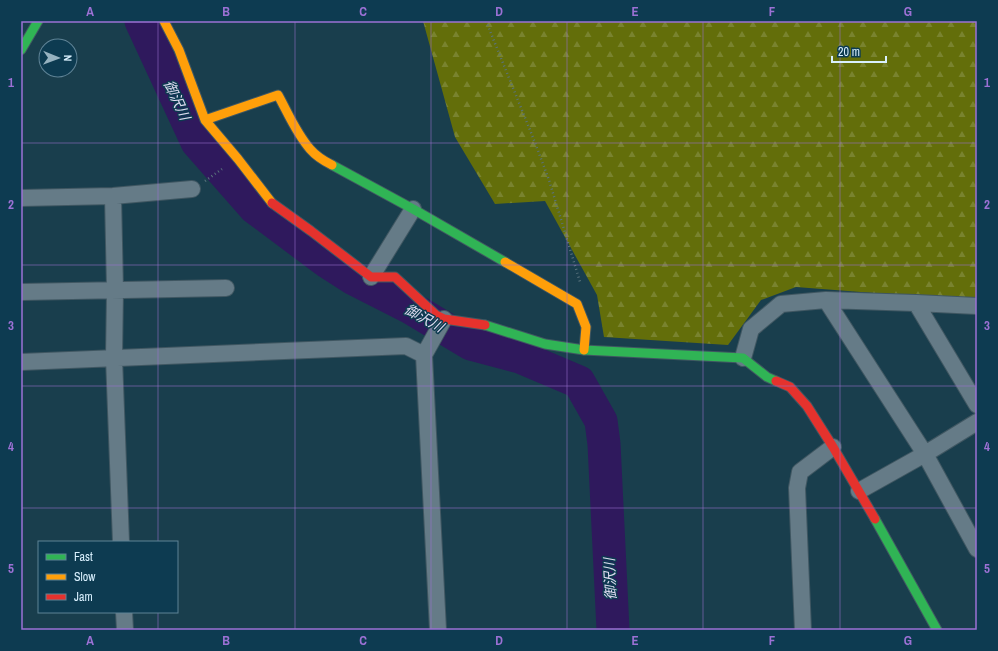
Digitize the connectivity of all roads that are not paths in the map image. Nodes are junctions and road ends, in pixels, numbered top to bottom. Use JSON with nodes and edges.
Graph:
{"nodes":[{"id":1,"x":38,"y":21,"type":"edge"},
{"id":2,"x":164,"y":21,"type":"edge"},
{"id":3,"x":21,"y":50,"type":"edge"},
{"id":4,"x":205,"y":120,"type":"junction"},
{"id":5,"x":192,"y":189,"type":"road end"},
{"id":6,"x":113,"y":196,"type":"junction"},
{"id":7,"x":21,"y":198,"type":"edge"},
{"id":8,"x":412,"y":209,"type":"junction"},
{"id":9,"x":371,"y":277,"type":"junction"},
{"id":10,"x":226,"y":288,"type":"dead end"},
{"id":11,"x":115,"y":290,"type":"junction"},
{"id":12,"x":21,"y":292,"type":"edge"},
{"id":13,"x":826,"y":300,"type":"junction"},
{"id":14,"x":916,"y":303,"type":"junction"},
{"id":15,"x":977,"y":306,"type":"edge"},
{"id":16,"x":444,"y":319,"type":"junction"},
{"id":17,"x":584,"y":350,"type":"junction"},
{"id":18,"x":424,"y":354,"type":"junction"},
{"id":19,"x":114,"y":358,"type":"junction"},
{"id":20,"x":743,"y":358,"type":"junction"},
{"id":21,"x":21,"y":362,"type":"edge"},
{"id":22,"x":977,"y":404,"type":"edge"},
{"id":23,"x":977,"y":422,"type":"edge"},
{"id":24,"x":833,"y":447,"type":"junction"},
{"id":25,"x":925,"y":454,"type":"junction"},
{"id":26,"x":859,"y":491,"type":"junction"},
{"id":27,"x":121,"y":541,"type":"edge"},
{"id":28,"x":977,"y":549,"type":"edge"},
{"id":29,"x":124,"y":613,"type":"edge"},
{"id":30,"x":125,"y":630,"type":"edge"},
{"id":31,"x":438,"y":630,"type":"edge"},
{"id":32,"x":803,"y":630,"type":"edge"},
{"id":33,"x":937,"y":630,"type":"edge"}],
"edges":[{"from":1,"to":3,"type":"street"},
{"from":2,"to":4,"type":"street"},
{"from":4,"to":8,"type":"street"},
{"from":4,"to":9,"type":"street"},
{"from":5,"to":6,"type":"street"},
{"from":6,"to":7,"type":"street"},
{"from":6,"to":11,"type":"street"},
{"from":8,"to":9,"type":"street"},
{"from":8,"to":17,"type":"street"},
{"from":9,"to":16,"type":"street"},
{"from":10,"to":11,"type":"street"},
{"from":11,"to":12,"type":"street"},
{"from":11,"to":19,"type":"street"},
{"from":13,"to":14,"type":"street"},
{"from":13,"to":20,"type":"street"},
{"from":13,"to":25,"type":"street"},
{"from":14,"to":15,"type":"street"},
{"from":14,"to":22,"type":"street"},
{"from":16,"to":17,"type":"street"},
{"from":16,"to":18,"type":"street"},
{"from":17,"to":20,"type":"street"},
{"from":18,"to":19,"type":"street"},
{"from":18,"to":31,"type":"street"},
{"from":19,"to":21,"type":"street"},
{"from":19,"to":27,"type":"street"},
{"from":20,"to":24,"type":"street"},
{"from":23,"to":25,"type":"street"},
{"from":24,"to":26,"type":"street"},
{"from":24,"to":32,"type":"street"},
{"from":25,"to":26,"type":"street"},
{"from":25,"to":28,"type":"street"},
{"from":26,"to":33,"type":"street"},
{"from":29,"to":30,"type":"street"}]}
